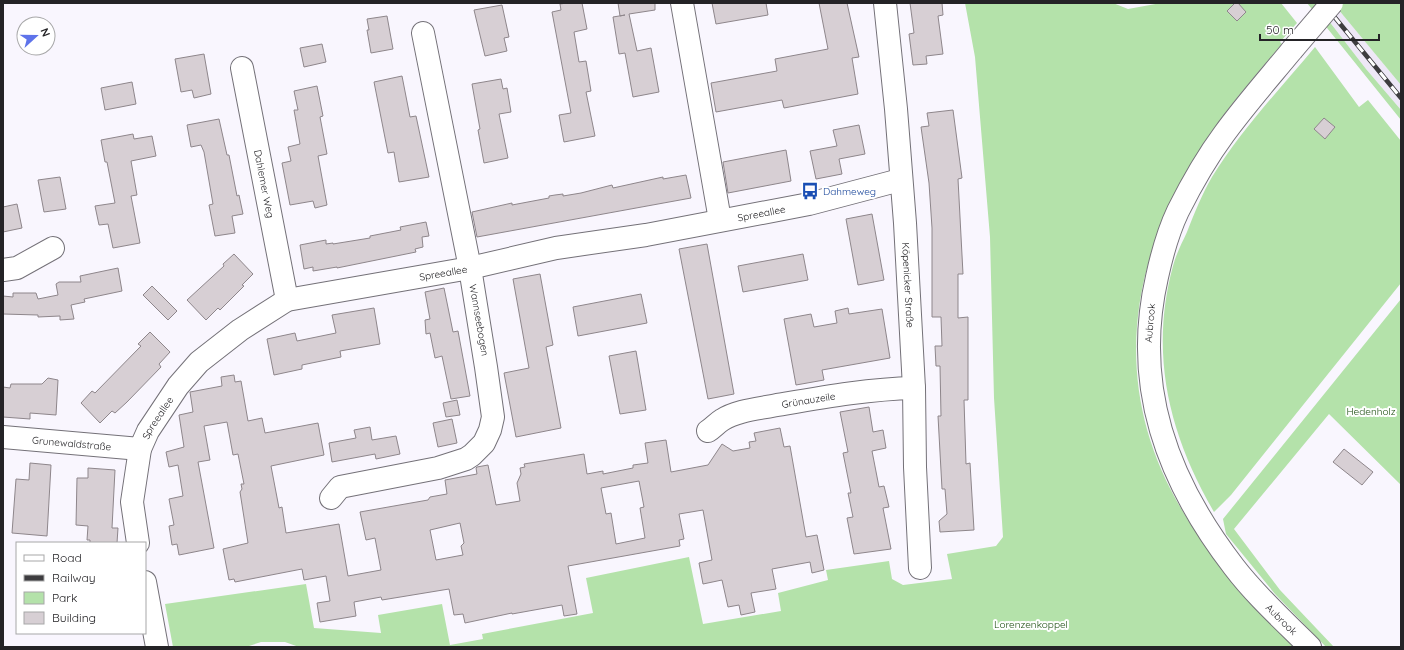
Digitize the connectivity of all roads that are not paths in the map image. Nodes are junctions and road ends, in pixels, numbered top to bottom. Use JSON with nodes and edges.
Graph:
{"nodes":[{"id":1,"x":682,"y":3,"type":"edge"},
{"id":2,"x":885,"y":3,"type":"edge"},
{"id":3,"x":1332,"y":3,"type":"edge"},
{"id":4,"x":423,"y":33,"type":"dead end"},
{"id":5,"x":242,"y":68,"type":"dead end"},
{"id":6,"x":900,"y":180,"type":"junction"},
{"id":7,"x":720,"y":220,"type":"junction"},
{"id":8,"x":53,"y":248,"type":"dead end"},
{"id":9,"x":470,"y":268,"type":"junction"},
{"id":10,"x":3,"y":270,"type":"edge"},
{"id":11,"x":287,"y":300,"type":"junction"},
{"id":12,"x":914,"y":388,"type":"junction"},
{"id":13,"x":708,"y":431,"type":"dead end"},
{"id":14,"x":3,"y":437,"type":"edge"},
{"id":15,"x":140,"y":449,"type":"junction"},
{"id":16,"x":331,"y":498,"type":"dead end"},
{"id":17,"x":138,"y":542,"type":"edge"},
{"id":18,"x":920,"y":568,"type":"dead end"},
{"id":19,"x":146,"y":587,"type":"edge"},
{"id":20,"x":157,"y":647,"type":"edge"},
{"id":21,"x":1310,"y":647,"type":"edge"}],
"edges":[{"from":1,"to":7,"type":"street"},
{"from":2,"to":6,"type":"street","name":"Köpenicker Straße"},
{"from":3,"to":21,"type":"street","name":"Aubrook","bridge":true},
{"from":4,"to":9,"type":"street","name":"Wannseebogen"},
{"from":5,"to":11,"type":"street","name":"Dahlemer Weg"},
{"from":6,"to":7,"type":"street","name":"Spreeallee"},
{"from":6,"to":12,"type":"street","name":"Köpenicker Straße"},
{"from":7,"to":9,"type":"street","name":"Spreeallee"},
{"from":8,"to":10,"type":"street"},
{"from":9,"to":11,"type":"street","name":"Spreeallee"},
{"from":9,"to":16,"type":"street","name":"Wannseebogen"},
{"from":11,"to":15,"type":"street","name":"Spreeallee"},
{"from":12,"to":13,"type":"street","name":"Grünauzeile"},
{"from":12,"to":18,"type":"street","name":"Köpenicker Straße"},
{"from":14,"to":15,"type":"street","name":"Grunewaldstraße"},
{"from":15,"to":17,"type":"street","name":"Spreeallee"},
{"from":19,"to":20,"type":"street"}]}
